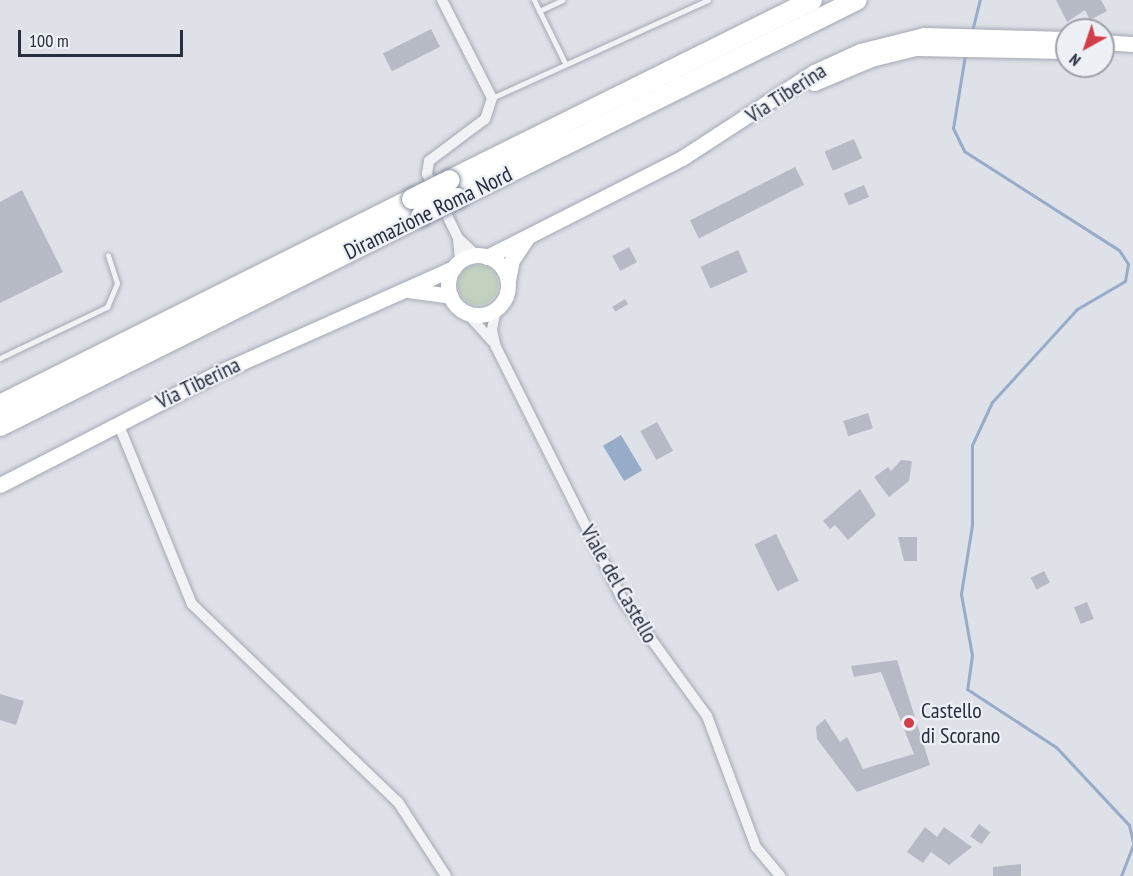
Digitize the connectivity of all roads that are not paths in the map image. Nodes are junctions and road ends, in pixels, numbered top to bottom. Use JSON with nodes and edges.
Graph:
{"nodes":[{"id":1,"x":442,"y":0,"type":"edge"},
{"id":2,"x":534,"y":0,"type":"edge"},
{"id":3,"x":563,"y":0,"type":"edge"},
{"id":4,"x":708,"y":0,"type":"edge"},
{"id":5,"x":812,"y":0,"type":"edge"},
{"id":6,"x":857,"y":0,"type":"edge"},
{"id":7,"x":539,"y":11,"type":"junction"},
{"id":8,"x":1055,"y":39,"type":"edge"},
{"id":9,"x":989,"y":42,"type":"junction"},
{"id":10,"x":1115,"y":43,"type":"edge"},
{"id":11,"x":1133,"y":44,"type":"edge"},
{"id":12,"x":1055,"y":50,"type":"edge"},
{"id":13,"x":1115,"y":52,"type":"edge"},
{"id":14,"x":1133,"y":52,"type":"edge"},
{"id":15,"x":566,"y":63,"type":"junction"},
{"id":16,"x":492,"y":98,"type":"junction"},
{"id":17,"x":454,"y":189,"type":"junction"},
{"id":18,"x":417,"y":208,"type":"junction"},
{"id":19,"x":529,"y":235,"type":"junction"},
{"id":20,"x":458,"y":238,"type":"junction"},
{"id":21,"x":108,"y":255,"type":"dead end"},
{"id":22,"x":481,"y":256,"type":"junction"},
{"id":23,"x":457,"y":265,"type":"junction"},
{"id":24,"x":507,"y":280,"type":"junction"},
{"id":25,"x":399,"y":290,"type":"junction"},
{"id":26,"x":451,"y":296,"type":"junction"},
{"id":27,"x":496,"y":309,"type":"junction"},
{"id":28,"x":466,"y":312,"type":"junction"},
{"id":29,"x":496,"y":347,"type":"junction"},
{"id":30,"x":0,"y":358,"type":"edge"},
{"id":31,"x":0,"y":405,"type":"edge"},
{"id":32,"x":118,"y":423,"type":"junction"},
{"id":33,"x":0,"y":426,"type":"edge"},
{"id":34,"x":0,"y":485,"type":"edge"},
{"id":35,"x":446,"y":876,"type":"edge"},
{"id":36,"x":780,"y":876,"type":"edge"}],
"edges":[{"from":1,"to":16,"type":"street"},
{"from":2,"to":7,"type":"lane"},
{"from":3,"to":7,"type":"lane"},
{"from":4,"to":15,"type":"lane"},
{"from":5,"to":17,"type":"highway","name":"Diramazione Roma Nord"},
{"from":6,"to":17,"type":"highway","name":"Diramazione Roma Nord"},
{"from":7,"to":15,"type":"lane"},
{"from":8,"to":9,"type":"main road"},
{"from":9,"to":12,"type":"main road"},
{"from":9,"to":19,"type":"main road","name":"Via Tiberina"},
{"from":10,"to":11,"type":"main road"},
{"from":13,"to":14,"type":"main road"},
{"from":15,"to":16,"type":"lane"},
{"from":16,"to":20,"type":"street"},
{"from":17,"to":18,"type":"highway","name":"Diramazione Roma Nord","bridge":true},
{"from":18,"to":31,"type":"highway","name":"Diramazione Roma Nord"},
{"from":18,"to":33,"type":"highway","name":"Diramazione Roma Nord"},
{"from":19,"to":22,"type":"main road","name":"Via Tiberina"},
{"from":19,"to":24,"type":"main road"},
{"from":20,"to":22,"type":"street"},
{"from":20,"to":23,"type":"street"},
{"from":21,"to":30,"type":"lane"},
{"from":22,"to":23,"type":"main road"},
{"from":22,"to":24,"type":"main road"},
{"from":23,"to":25,"type":"main road","name":"Via Tiberina"},
{"from":23,"to":26,"type":"main road"},
{"from":24,"to":27,"type":"main road"},
{"from":25,"to":26,"type":"main road"},
{"from":25,"to":32,"type":"main road","name":"Via Tiberina"},
{"from":26,"to":28,"type":"main road"},
{"from":27,"to":28,"type":"main road"},
{"from":27,"to":29,"type":"street"},
{"from":28,"to":29,"type":"street"},
{"from":29,"to":36,"type":"street","name":"Viale del Castello"},
{"from":32,"to":34,"type":"main road","name":"Via Tiberina"},
{"from":32,"to":35,"type":"street"}]}
